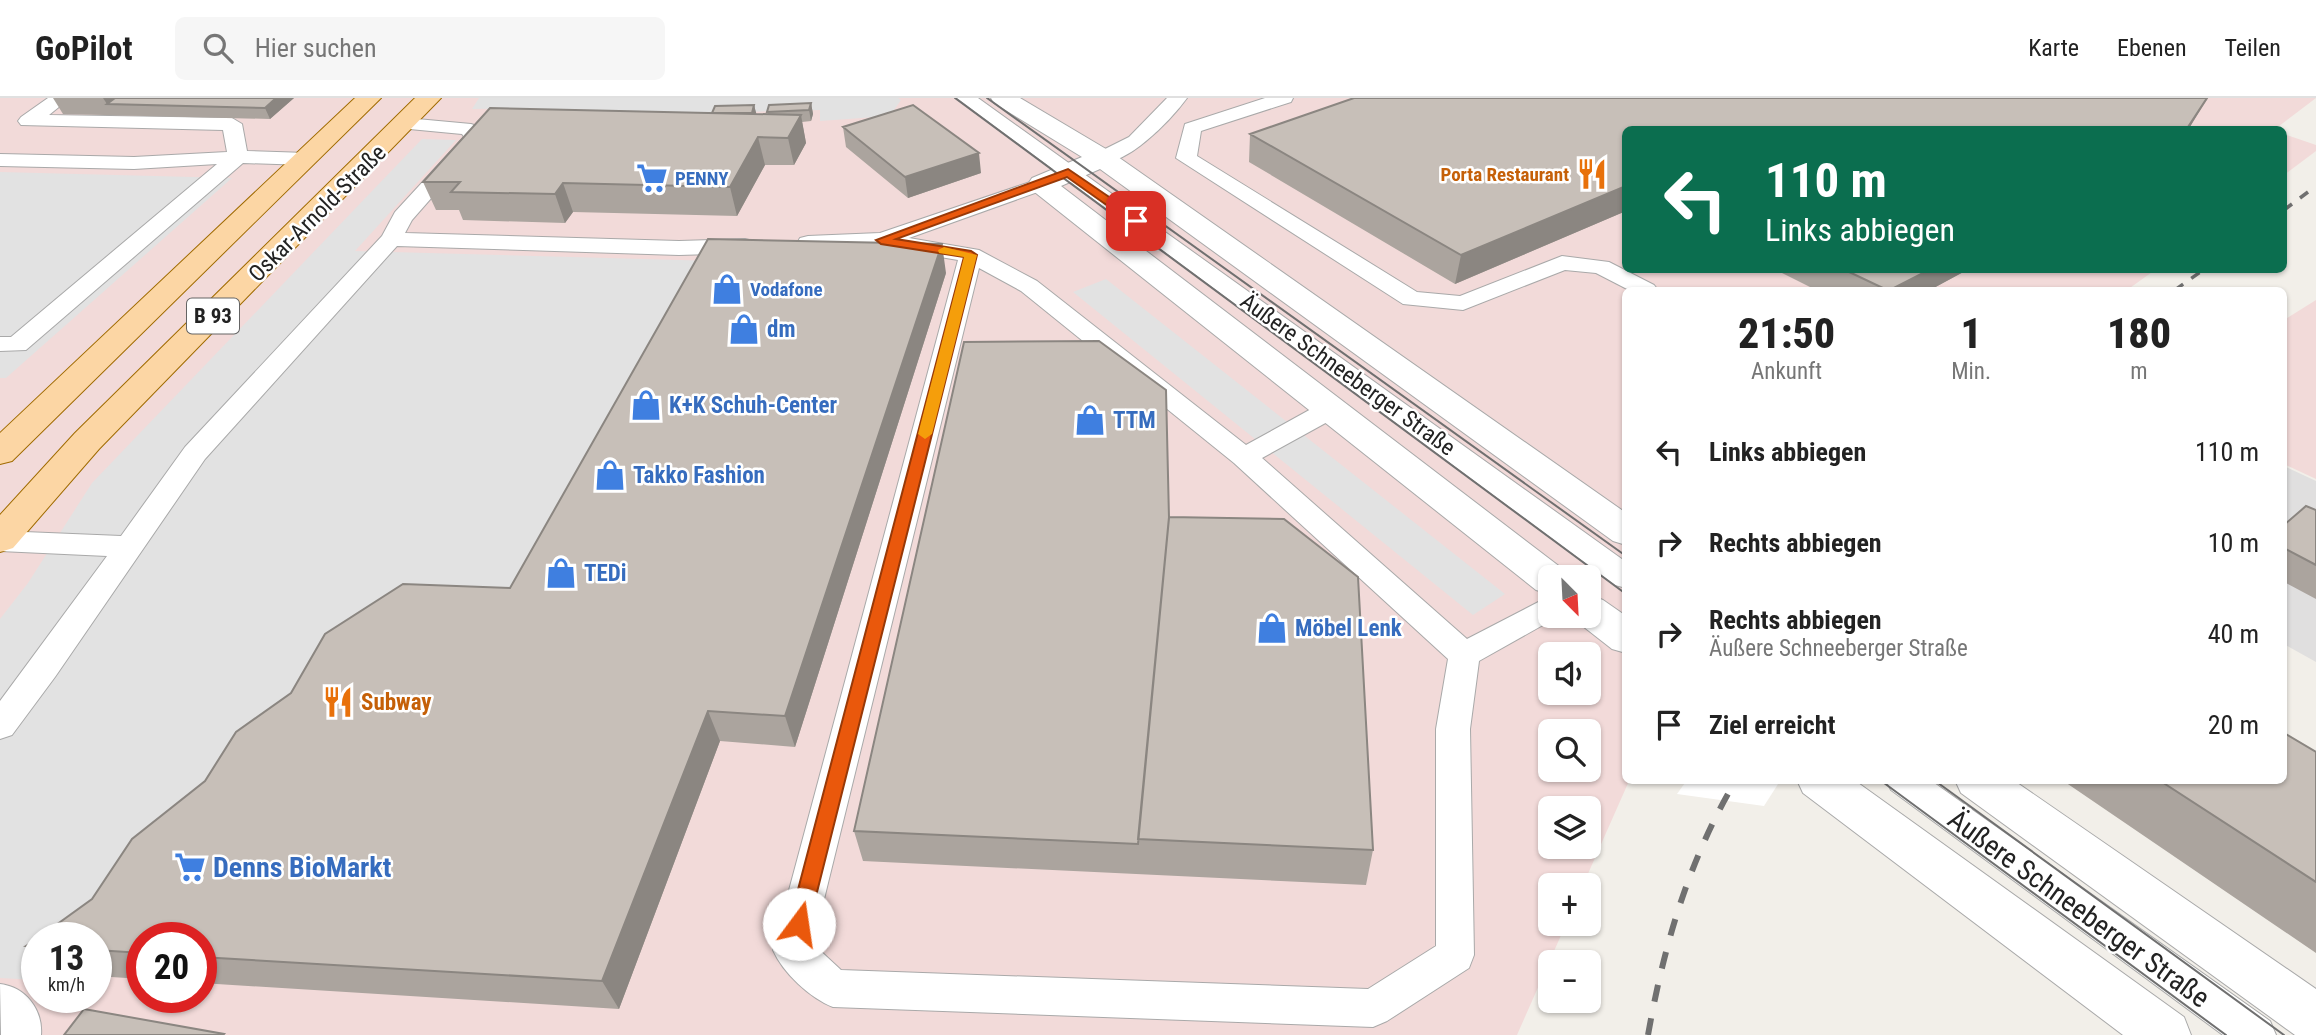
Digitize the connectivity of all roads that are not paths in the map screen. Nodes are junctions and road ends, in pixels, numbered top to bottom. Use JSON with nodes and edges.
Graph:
{"nodes":[{"id":1,"x":61,"y":98,"type":"edge"},
{"id":2,"x":369,"y":98,"type":"edge"},
{"id":3,"x":429,"y":98,"type":"edge"},
{"id":4,"x":966,"y":98,"type":"edge"},
{"id":5,"x":1003,"y":98,"type":"edge"},
{"id":6,"x":1178,"y":98,"type":"edge"},
{"id":7,"x":1284,"y":98,"type":"edge"},
{"id":8,"x":157,"y":104,"type":"edge"},
{"id":9,"x":190,"y":107,"type":"edge"},
{"id":10,"x":221,"y":107,"type":"edge"},
{"id":11,"x":131,"y":124,"type":"junction"},
{"id":12,"x":169,"y":124,"type":"junction"},
{"id":13,"x":201,"y":124,"type":"junction"},
{"id":14,"x":406,"y":124,"type":"junction"},
{"id":15,"x":238,"y":157,"type":"junction"},
{"id":16,"x":1102,"y":158,"type":"junction"},
{"id":17,"x":307,"y":159,"type":"junction"},
{"id":18,"x":0,"y":160,"type":"edge"},
{"id":19,"x":1055,"y":178,"type":"junction"},
{"id":20,"x":391,"y":239,"type":"junction"},
{"id":21,"x":881,"y":240,"type":"junction"},
{"id":22,"x":971,"y":255,"type":"junction"},
{"id":23,"x":1640,"y":287,"type":"edge"},
{"id":24,"x":0,"y":344,"type":"edge"},
{"id":25,"x":1331,"y":409,"type":"junction"},
{"id":26,"x":0,"y":453,"type":"edge"},
{"id":27,"x":1244,"y":457,"type":"junction"},
{"id":28,"x":1622,"y":529,"type":"edge"},
{"id":29,"x":0,"y":540,"type":"edge"},
{"id":30,"x":128,"y":547,"type":"junction"},
{"id":31,"x":1538,"y":571,"type":"edge"},
{"id":32,"x":1622,"y":574,"type":"edge"},
{"id":33,"x":1538,"y":614,"type":"edge"},
{"id":34,"x":1601,"y":619,"type":"edge"},
{"id":35,"x":1622,"y":635,"type":"edge"},
{"id":36,"x":1464,"y":655,"type":"junction"},
{"id":37,"x":0,"y":726,"type":"edge"},
{"id":38,"x":1824,"y":784,"type":"edge"},
{"id":39,"x":1909,"y":784,"type":"edge"},
{"id":40,"x":1983,"y":784,"type":"edge"},
{"id":41,"x":0,"y":1003,"type":"edge"},
{"id":42,"x":2316,"y":1019,"type":"edge"},
{"id":43,"x":21,"y":1035,"type":"edge"},
{"id":44,"x":2165,"y":1035,"type":"edge"},
{"id":45,"x":2256,"y":1035,"type":"edge"}],
"edges":[{"from":1,"to":11,"type":"lane"},
{"from":2,"to":17,"type":"main road","name":"Oskar-Arnold-Straße","number":"B 93"},
{"from":3,"to":14,"type":"main road","name":"Oskar-Arnold-Straße","number":"B 93"},
{"from":4,"to":19,"type":"lane","name":"Äußere Schneeberger Straße"},
{"from":5,"to":16,"type":"street","name":"Äußere Schneeberger Straße"},
{"from":6,"to":16,"type":"lane"},
{"from":7,"to":23,"type":"lane"},
{"from":8,"to":11,"type":"lane"},
{"from":9,"to":12,"type":"lane"},
{"from":10,"to":13,"type":"lane"},
{"from":11,"to":12,"type":"lane"},
{"from":12,"to":13,"type":"lane"},
{"from":13,"to":15,"type":"lane"},
{"from":14,"to":20,"type":"lane"},
{"from":14,"to":29,"type":"main road","name":"Oskar-Arnold-Straße","number":"B 93"},
{"from":15,"to":17,"type":"lane"},
{"from":15,"to":18,"type":"lane"},
{"from":15,"to":24,"type":"lane"},
{"from":16,"to":19,"type":"street"},
{"from":16,"to":28,"type":"street","name":"Äußere Schneeberger Straße"},
{"from":17,"to":26,"type":"main road","name":"Oskar-Arnold-Straße","number":"B 93"},
{"from":19,"to":21,"type":"lane"},
{"from":19,"to":25,"type":"street","name":"Äußere Schneeberger Straße"},
{"from":19,"to":32,"type":"lane","name":"Äußere Schneeberger Straße"},
{"from":20,"to":21,"type":"lane"},
{"from":20,"to":30,"type":"lane"},
{"from":21,"to":22,"type":"lane"},
{"from":22,"to":27,"type":"lane"},
{"from":22,"to":36,"type":"lane"},
{"from":25,"to":27,"type":"lane"},
{"from":25,"to":31,"type":"street","name":"Äußere Schneeberger Straße"},
{"from":27,"to":36,"type":"lane"},
{"from":29,"to":30,"type":"lane"},
{"from":30,"to":37,"type":"lane"},
{"from":33,"to":36,"type":"lane"},
{"from":34,"to":35,"type":"street"},
{"from":38,"to":44,"type":"street","name":"Äußere Schneeberger Straße"},
{"from":39,"to":45,"type":"lane","name":"Äußere Schneeberger Straße"},
{"from":40,"to":42,"type":"street","name":"Äußere Schneeberger Straße"},
{"from":41,"to":43,"type":"lane"}]}
